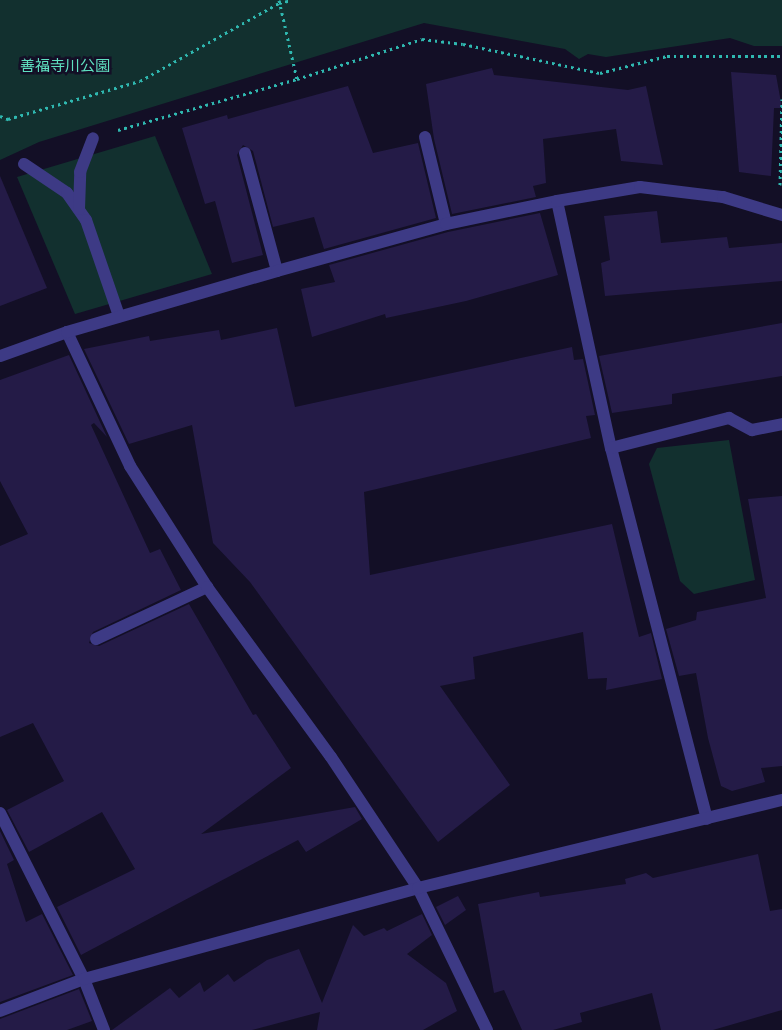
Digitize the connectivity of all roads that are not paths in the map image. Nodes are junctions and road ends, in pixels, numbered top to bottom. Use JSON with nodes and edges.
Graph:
{"nodes":[{"id":1,"x":93,"y":138,"type":"road end"},
{"id":2,"x":425,"y":138,"type":"dead end"},
{"id":3,"x":244,"y":153,"type":"dead end"},
{"id":4,"x":24,"y":164,"type":"dead end"},
{"id":5,"x":557,"y":201,"type":"junction"},
{"id":6,"x":79,"y":209,"type":"junction"},
{"id":7,"x":780,"y":214,"type":"edge"},
{"id":8,"x":446,"y":224,"type":"junction"},
{"id":9,"x":277,"y":270,"type":"junction"},
{"id":10,"x":119,"y":316,"type":"junction"},
{"id":11,"x":67,"y":332,"type":"junction"},
{"id":12,"x":0,"y":356,"type":"edge"},
{"id":13,"x":782,"y":424,"type":"edge"},
{"id":14,"x":611,"y":448,"type":"junction"},
{"id":15,"x":207,"y":587,"type":"junction"},
{"id":16,"x":96,"y":639,"type":"dead end"},
{"id":17,"x":782,"y":800,"type":"edge"},
{"id":18,"x":0,"y":813,"type":"edge"},
{"id":19,"x":707,"y":819,"type":"junction"},
{"id":20,"x":418,"y":888,"type":"junction"},
{"id":21,"x":84,"y":979,"type":"junction"},
{"id":22,"x":0,"y":1011,"type":"edge"},
{"id":23,"x":104,"y":1030,"type":"edge"},
{"id":24,"x":487,"y":1030,"type":"edge"}],
"edges":[{"from":1,"to":6,"type":"street"},
{"from":2,"to":8,"type":"street"},
{"from":3,"to":9,"type":"street"},
{"from":4,"to":6,"type":"street"},
{"from":5,"to":7,"type":"street"},
{"from":5,"to":8,"type":"street"},
{"from":5,"to":14,"type":"street"},
{"from":6,"to":10,"type":"street"},
{"from":8,"to":9,"type":"street"},
{"from":9,"to":10,"type":"street"},
{"from":10,"to":11,"type":"street"},
{"from":11,"to":12,"type":"street"},
{"from":11,"to":15,"type":"street"},
{"from":13,"to":14,"type":"street"},
{"from":14,"to":19,"type":"street"},
{"from":15,"to":16,"type":"street"},
{"from":15,"to":20,"type":"street"},
{"from":17,"to":19,"type":"street"},
{"from":18,"to":21,"type":"street"},
{"from":19,"to":20,"type":"street"},
{"from":20,"to":21,"type":"street"},
{"from":20,"to":24,"type":"street"},
{"from":21,"to":22,"type":"street"},
{"from":21,"to":23,"type":"street"}]}
